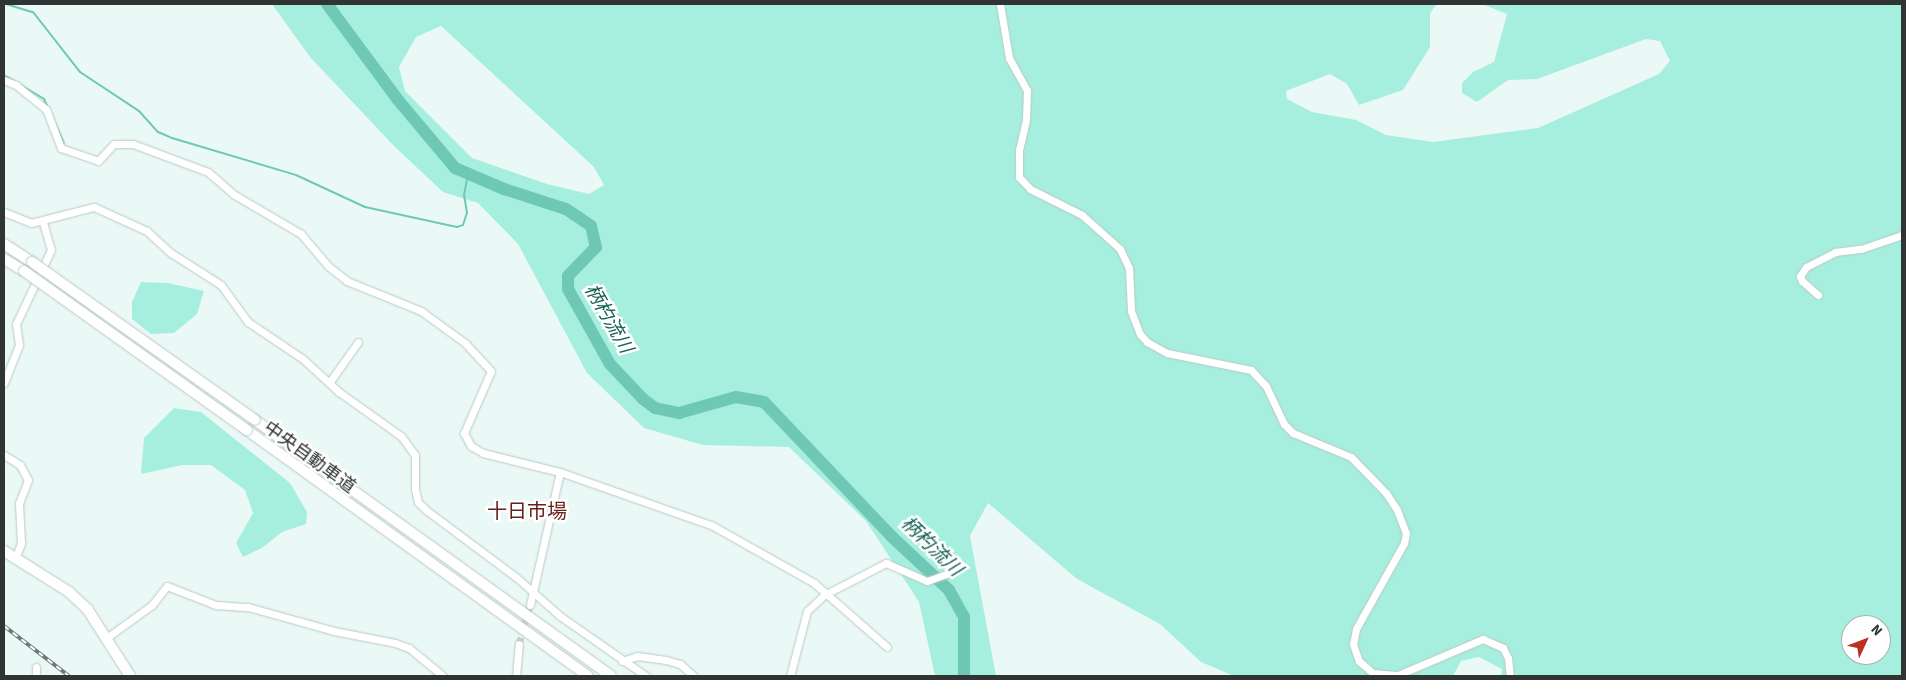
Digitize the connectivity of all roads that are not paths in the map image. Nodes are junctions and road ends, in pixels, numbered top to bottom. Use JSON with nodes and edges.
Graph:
{"nodes":[{"id":1,"x":1000,"y":4,"type":"edge"},
{"id":2,"x":4,"y":80,"type":"edge"},
{"id":3,"x":4,"y":212,"type":"edge"},
{"id":4,"x":43,"y":222,"type":"junction"},
{"id":5,"x":1902,"y":235,"type":"edge"},
{"id":6,"x":4,"y":244,"type":"edge"},
{"id":7,"x":4,"y":259,"type":"edge"},
{"id":8,"x":1818,"y":295,"type":"dead end"},
{"id":9,"x":358,"y":342,"type":"dead end"},
{"id":10,"x":4,"y":383,"type":"edge"},
{"id":11,"x":329,"y":383,"type":"junction"},
{"id":12,"x":4,"y":455,"type":"edge"},
{"id":13,"x":560,"y":472,"type":"junction"},
{"id":14,"x":4,"y":551,"type":"edge"},
{"id":15,"x":16,"y":557,"type":"junction"},
{"id":16,"x":955,"y":571,"type":"dead end"},
{"id":17,"x":532,"y":591,"type":"junction"},
{"id":18,"x":824,"y":595,"type":"junction"},
{"id":19,"x":530,"y":605,"type":"tunnel mouth"},
{"id":20,"x":105,"y":639,"type":"junction"},
{"id":21,"x":519,"y":644,"type":"tunnel mouth"},
{"id":22,"x":887,"y":647,"type":"dead end"},
{"id":23,"x":622,"y":661,"type":"junction"},
{"id":24,"x":36,"y":667,"type":"dead end"},
{"id":25,"x":36,"y":676,"type":"edge"},
{"id":26,"x":130,"y":676,"type":"edge"},
{"id":27,"x":444,"y":676,"type":"edge"},
{"id":28,"x":516,"y":676,"type":"edge"},
{"id":29,"x":588,"y":676,"type":"edge"},
{"id":30,"x":611,"y":676,"type":"edge"},
{"id":31,"x":646,"y":676,"type":"edge"},
{"id":32,"x":694,"y":676,"type":"edge"},
{"id":33,"x":790,"y":676,"type":"edge"},
{"id":34,"x":1510,"y":676,"type":"edge"}],
"edges":[{"from":1,"to":34,"type":"street"},
{"from":2,"to":13,"type":"street"},
{"from":3,"to":4,"type":"street"},
{"from":4,"to":10,"type":"street"},
{"from":4,"to":11,"type":"street"},
{"from":5,"to":8,"type":"street"},
{"from":6,"to":30,"type":"highway","name":"中央自動車道","bridge":true},
{"from":7,"to":29,"type":"highway","name":"中央自動車道","bridge":true},
{"from":9,"to":11,"type":"street"},
{"from":11,"to":17,"type":"street"},
{"from":12,"to":15,"type":"street"},
{"from":13,"to":17,"type":"street"},
{"from":13,"to":18,"type":"street"},
{"from":14,"to":15,"type":"highway"},
{"from":15,"to":20,"type":"highway"},
{"from":16,"to":18,"type":"street"},
{"from":17,"to":19,"type":"street"},
{"from":17,"to":23,"type":"street"},
{"from":18,"to":22,"type":"street"},
{"from":18,"to":33,"type":"street"},
{"from":20,"to":26,"type":"highway"},
{"from":20,"to":27,"type":"street"},
{"from":21,"to":28,"type":"street"},
{"from":23,"to":31,"type":"street"},
{"from":23,"to":32,"type":"street"},
{"from":24,"to":25,"type":"street"}]}
